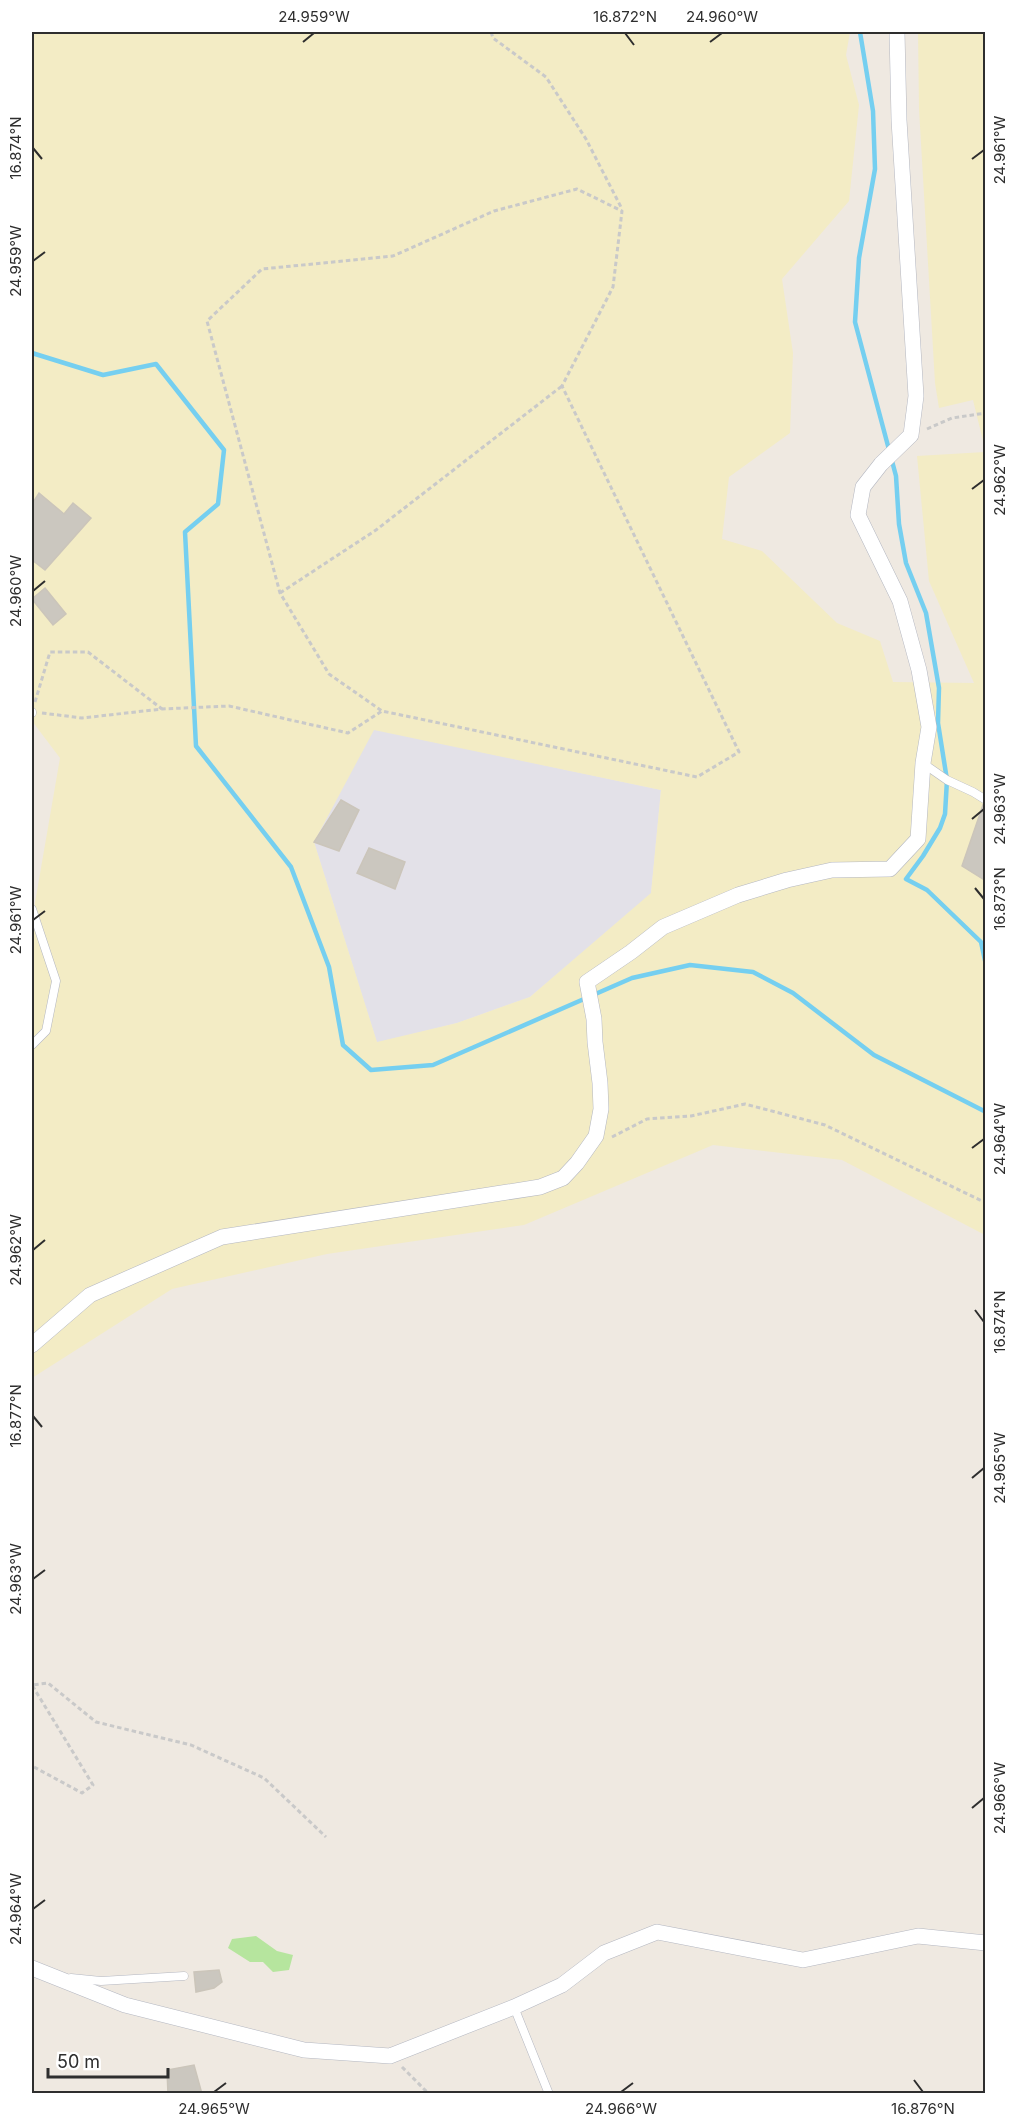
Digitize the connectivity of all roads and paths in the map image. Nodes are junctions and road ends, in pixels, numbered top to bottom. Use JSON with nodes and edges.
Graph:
{"nodes":[{"id":1,"x":491,"y":32,"type":"edge"},
{"id":2,"x":897,"y":32,"type":"edge"},
{"id":3,"x":622,"y":211,"type":"junction"},
{"id":4,"x":562,"y":386,"type":"junction"},
{"id":5,"x":986,"y":413,"type":"edge"},
{"id":6,"x":911,"y":435,"type":"junction"},
{"id":7,"x":280,"y":593,"type":"junction"},
{"id":8,"x":162,"y":709,"type":"junction"},
{"id":9,"x":382,"y":711,"type":"junction"},
{"id":10,"x":32,"y":712,"type":"edge"},
{"id":11,"x":922,"y":763,"type":"junction"},
{"id":12,"x":986,"y":800,"type":"edge"},
{"id":13,"x":32,"y":909,"type":"edge"},
{"id":14,"x":32,"y":1045,"type":"edge"},
{"id":15,"x":604,"y":1141,"type":"dead end"},
{"id":16,"x":986,"y":1203,"type":"edge"},
{"id":17,"x":32,"y":1345,"type":"edge"},
{"id":18,"x":34,"y":1767,"type":"dead end"},
{"id":19,"x":326,"y":1837,"type":"dead end"},
{"id":20,"x":986,"y":1943,"type":"edge"},
{"id":21,"x":32,"y":1968,"type":"edge"},
{"id":22,"x":184,"y":1976,"type":"dead end"},
{"id":23,"x":52,"y":1977,"type":"junction"},
{"id":24,"x":514,"y":2007,"type":"junction"},
{"id":25,"x":390,"y":2056,"type":"junction"},
{"id":26,"x":429,"y":2094,"type":"edge"},
{"id":27,"x":549,"y":2094,"type":"edge"}],
"edges":[{"from":1,"to":3,"type":"path"},
{"from":2,"to":6,"type":"street"},
{"from":3,"to":4,"type":"path"},
{"from":3,"to":7,"type":"path"},
{"from":4,"to":7,"type":"path"},
{"from":4,"to":9,"type":"path"},
{"from":5,"to":6,"type":"path"},
{"from":6,"to":11,"type":"street"},
{"from":7,"to":9,"type":"path"},
{"from":8,"to":9,"type":"path"},
{"from":8,"to":10,"type":"path"},
{"from":8,"to":10,"type":"path"},
{"from":11,"to":12,"type":"lane"},
{"from":11,"to":17,"type":"street"},
{"from":13,"to":14,"type":"lane"},
{"from":15,"to":16,"type":"path"},
{"from":18,"to":19,"type":"path"},
{"from":20,"to":24,"type":"street"},
{"from":21,"to":23,"type":"street"},
{"from":22,"to":23,"type":"lane"},
{"from":23,"to":25,"type":"street"},
{"from":24,"to":25,"type":"street"},
{"from":24,"to":27,"type":"lane"},
{"from":25,"to":26,"type":"path"}]}
